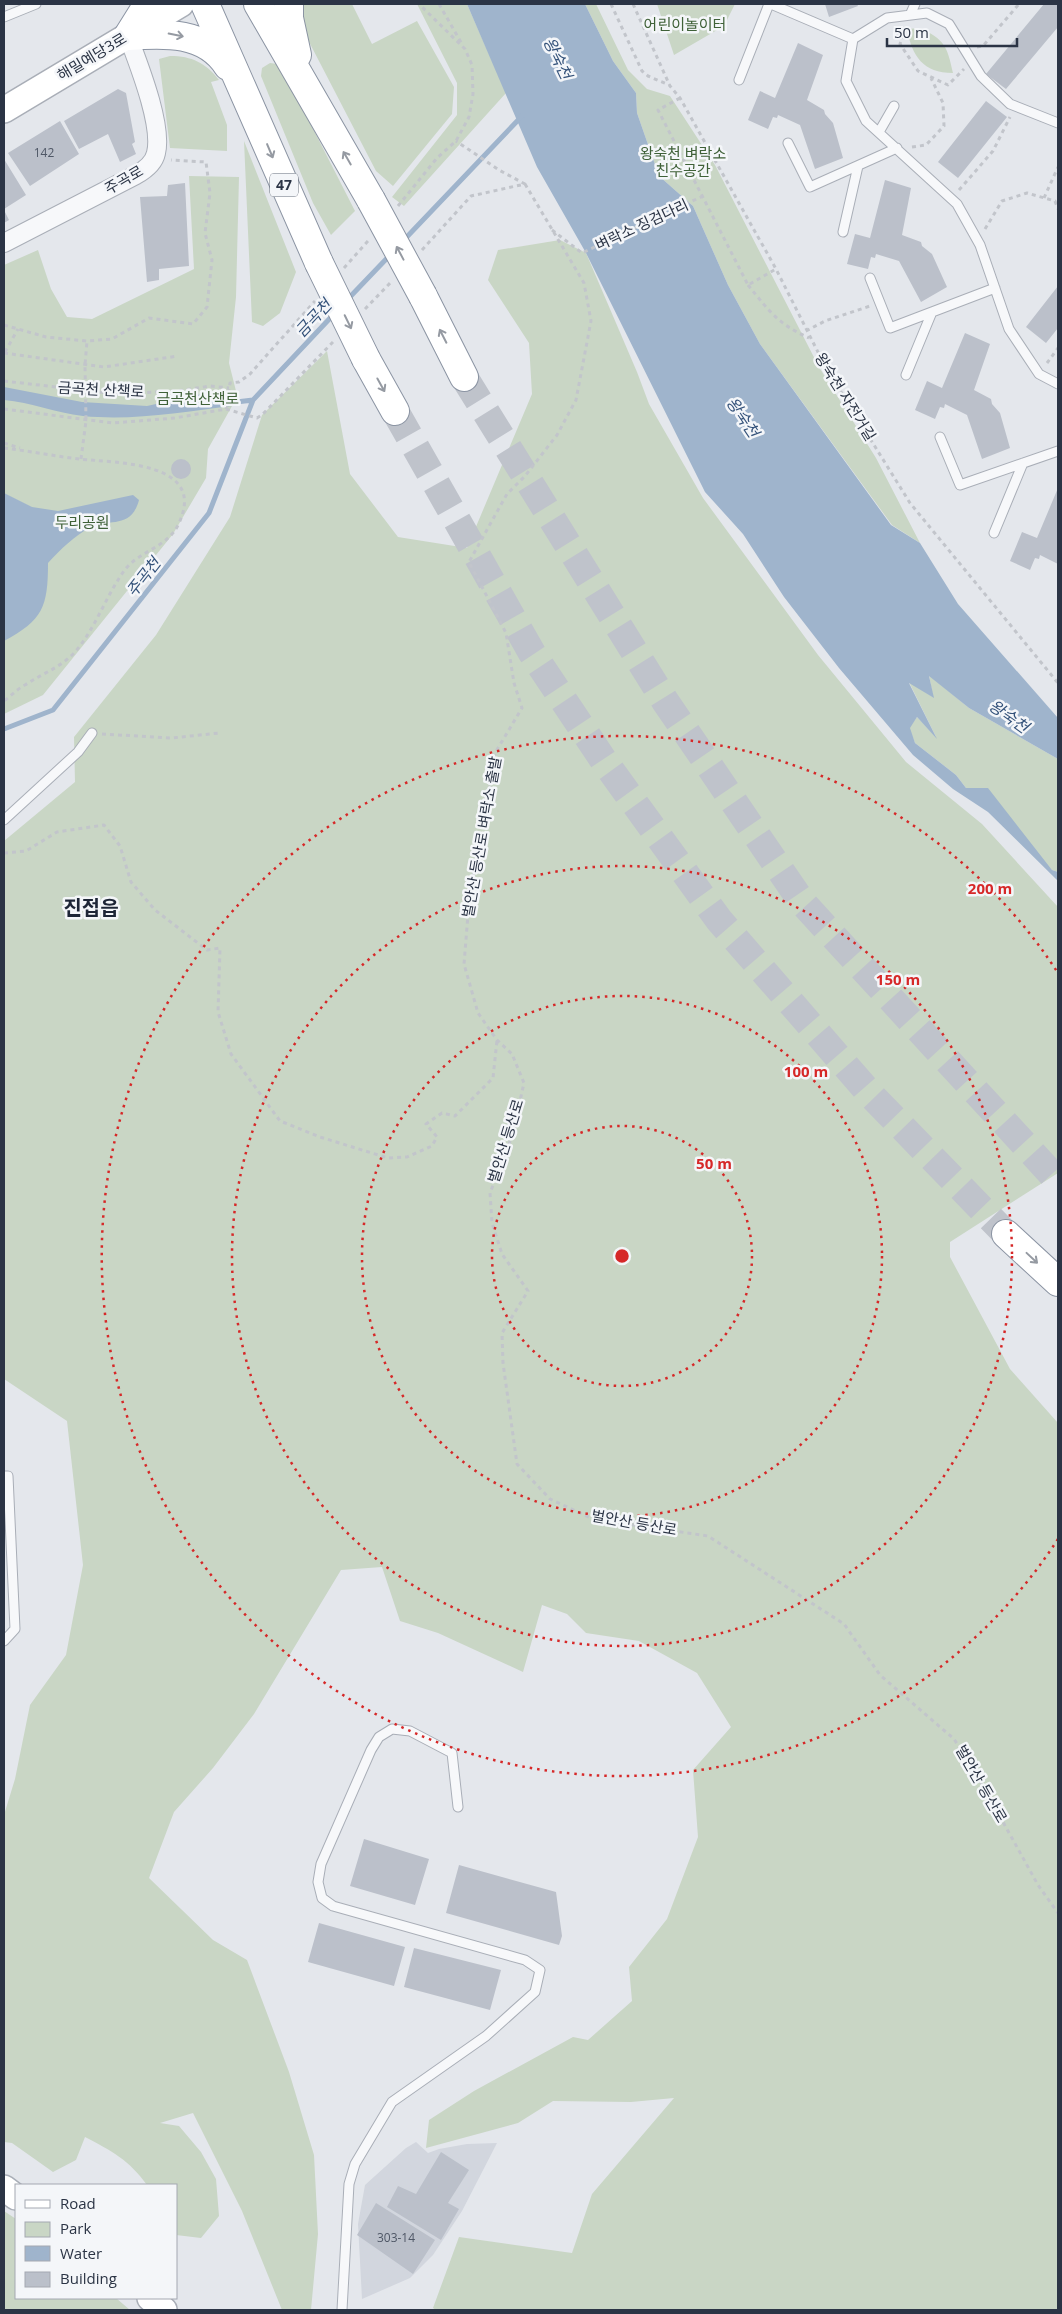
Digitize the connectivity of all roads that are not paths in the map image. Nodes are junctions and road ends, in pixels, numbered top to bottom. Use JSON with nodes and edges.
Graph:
{"nodes":[{"id":1,"x":36,"y":4,"type":"edge"},
{"id":2,"x":148,"y":4,"type":"edge"},
{"id":3,"x":181,"y":4,"type":"edge"},
{"id":4,"x":205,"y":4,"type":"edge"},
{"id":5,"x":258,"y":4,"type":"edge"},
{"id":6,"x":289,"y":4,"type":"edge"},
{"id":7,"x":770,"y":4,"type":"edge"},
{"id":8,"x":915,"y":4,"type":"edge"},
{"id":9,"x":910,"y":15,"type":"junction"},
{"id":10,"x":4,"y":17,"type":"edge"},
{"id":11,"x":128,"y":36,"type":"junction"},
{"id":12,"x":853,"y":39,"type":"junction"},
{"id":13,"x":739,"y":80,"type":"dead end"},
{"id":14,"x":305,"y":86,"type":"junction"},
{"id":15,"x":250,"y":106,"type":"junction"},
{"id":16,"x":894,"y":106,"type":"dead end"},
{"id":17,"x":4,"y":110,"type":"edge"},
{"id":18,"x":1056,"y":118,"type":"edge"},
{"id":19,"x":879,"y":132,"type":"junction"},
{"id":20,"x":788,"y":143,"type":"dead end"},
{"id":21,"x":897,"y":148,"type":"junction"},
{"id":22,"x":858,"y":166,"type":"junction"},
{"id":23,"x":843,"y":232,"type":"dead end"},
{"id":24,"x":4,"y":243,"type":"edge"},
{"id":25,"x":870,"y":278,"type":"dead end"},
{"id":26,"x":995,"y":288,"type":"junction"},
{"id":27,"x":932,"y":312,"type":"junction"},
{"id":28,"x":906,"y":375,"type":"dead end"},
{"id":29,"x":464,"y":376,"type":"tunnel mouth"},
{"id":30,"x":1058,"y":384,"type":"edge"},
{"id":31,"x":395,"y":411,"type":"tunnel mouth"},
{"id":32,"x":940,"y":437,"type":"dead end"},
{"id":33,"x":1058,"y":451,"type":"edge"},
{"id":34,"x":1023,"y":463,"type":"junction"},
{"id":35,"x":994,"y":533,"type":"dead end"},
{"id":36,"x":92,"y":733,"type":"road end"},
{"id":37,"x":4,"y":820,"type":"edge"},
{"id":38,"x":1006,"y":1234,"type":"tunnel mouth"},
{"id":39,"x":1058,"y":1282,"type":"edge"},
{"id":40,"x":4,"y":1476,"type":"edge"},
{"id":41,"x":4,"y":1641,"type":"edge"},
{"id":42,"x":458,"y":1807,"type":"dead end"},
{"id":43,"x":4,"y":2188,"type":"edge"},
{"id":44,"x":15,"y":2196,"type":"edge"},
{"id":45,"x":151,"y":2299,"type":"edge"},
{"id":46,"x":164,"y":2310,"type":"edge"},
{"id":47,"x":342,"y":2310,"type":"edge"}],
"edges":[{"from":1,"to":10,"type":"lane"},
{"from":2,"to":11,"type":"highway"},
{"from":3,"to":11,"type":"street","name":"해밀예당3로"},
{"from":4,"to":15,"type":"highway","number":"47"},
{"from":5,"to":14,"type":"highway"},
{"from":6,"to":14,"type":"highway"},
{"from":7,"to":12,"type":"lane"},
{"from":7,"to":13,"type":"lane"},
{"from":8,"to":9,"type":"lane"},
{"from":9,"to":12,"type":"lane"},
{"from":9,"to":18,"type":"lane"},
{"from":11,"to":15,"type":"highway","one_way":true},
{"from":11,"to":17,"type":"street","name":"해밀예당3로"},
{"from":11,"to":24,"type":"street","name":"주곡로"},
{"from":12,"to":19,"type":"lane"},
{"from":29,"to":14,"type":"highway","one_way":true,"bridge":true},
{"from":15,"to":31,"type":"highway","number":"47","one_way":true,"bridge":true},
{"from":16,"to":19,"type":"lane"},
{"from":19,"to":21,"type":"lane"},
{"from":20,"to":22,"type":"lane"},
{"from":21,"to":22,"type":"lane"},
{"from":21,"to":26,"type":"lane"},
{"from":22,"to":23,"type":"lane"},
{"from":25,"to":27,"type":"lane"},
{"from":26,"to":27,"type":"lane"},
{"from":26,"to":30,"type":"lane"},
{"from":27,"to":28,"type":"lane"},
{"from":32,"to":34,"type":"lane"},
{"from":33,"to":34,"type":"lane"},
{"from":34,"to":35,"type":"lane"},
{"from":36,"to":37,"type":"lane"},
{"from":38,"to":39,"type":"highway","one_way":true},
{"from":40,"to":41,"type":"lane"},
{"from":42,"to":47,"type":"lane"},
{"from":43,"to":44,"type":"street"},
{"from":45,"to":46,"type":"street"}]}
